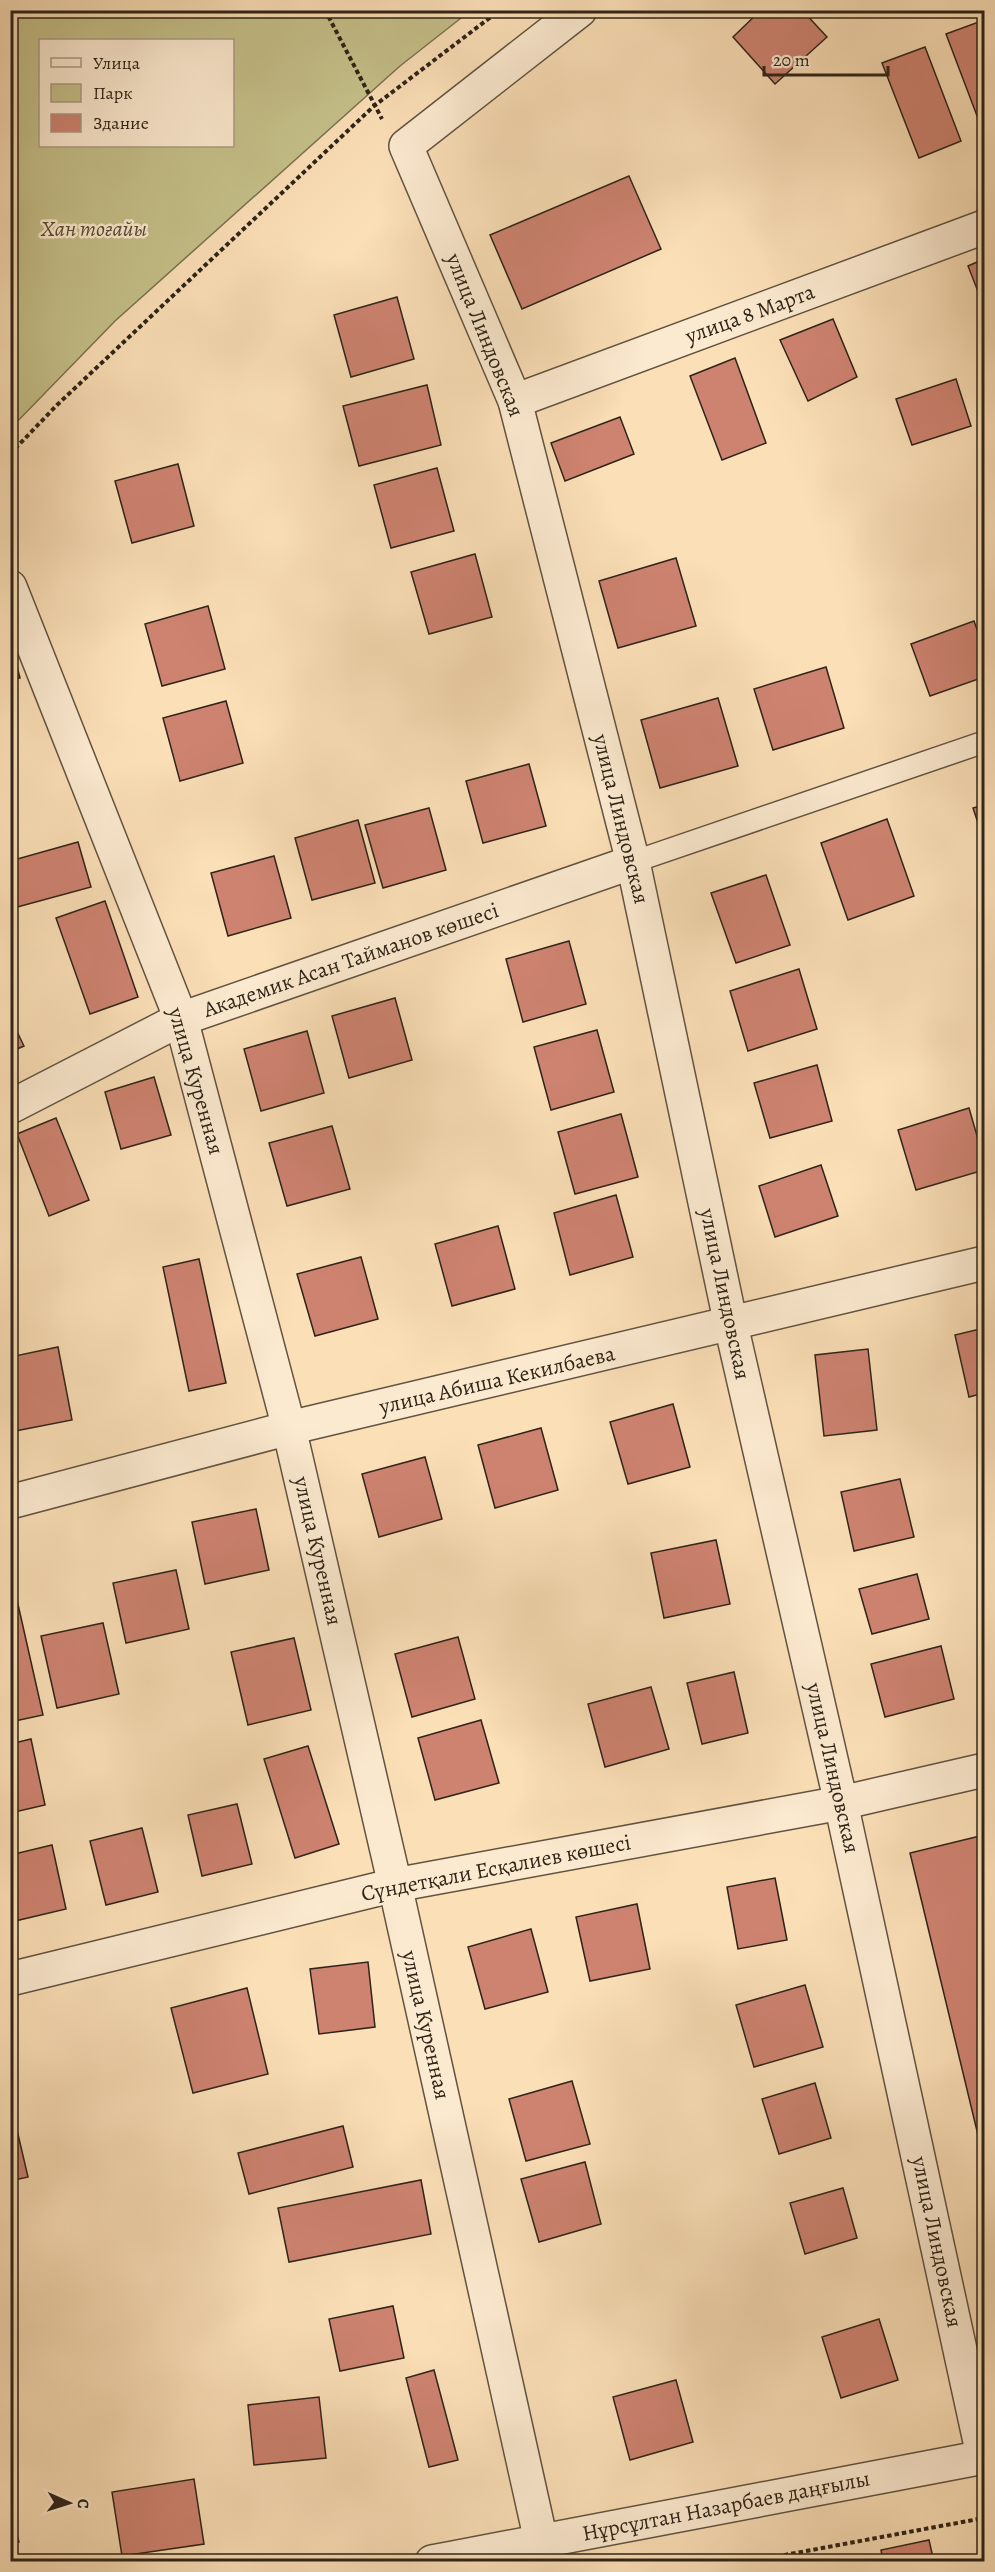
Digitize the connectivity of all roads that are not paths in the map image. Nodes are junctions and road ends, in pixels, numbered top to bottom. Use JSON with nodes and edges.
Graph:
{"nodes":[{"id":1,"x":580,"y":10,"type":"edge"},
{"id":2,"x":984,"y":227,"type":"edge"},
{"id":3,"x":515,"y":401,"type":"junction"},
{"id":4,"x":10,"y":587,"type":"edge"},
{"id":5,"x":984,"y":742,"type":"edge"},
{"id":6,"x":633,"y":862,"type":"junction"},
{"id":7,"x":181,"y":1019,"type":"junction"},
{"id":8,"x":10,"y":1107,"type":"edge"},
{"id":9,"x":984,"y":1263,"type":"edge"},
{"id":10,"x":731,"y":1324,"type":"junction"},
{"id":11,"x":289,"y":1428,"type":"junction"},
{"id":12,"x":10,"y":1502,"type":"edge"},
{"id":13,"x":984,"y":1770,"type":"edge"},
{"id":14,"x":841,"y":1803,"type":"junction"},
{"id":15,"x":394,"y":1885,"type":"junction"},
{"id":16,"x":10,"y":1979,"type":"edge"},
{"id":17,"x":984,"y":2458,"type":"edge"},
{"id":18,"x":541,"y":2541,"type":"junction"},
{"id":19,"x":432,"y":2562,"type":"edge"}],
"edges":[{"from":1,"to":3,"type":"street","name":"улица Линдовская"},
{"from":2,"to":3,"type":"street","name":"улица 8 Марта"},
{"from":3,"to":6,"type":"street","name":"улица Линдовская"},
{"from":4,"to":7,"type":"street","name":"улица Куренная"},
{"from":5,"to":6,"type":"lane"},
{"from":6,"to":7,"type":"street","name":"Академик Асан Тайманов көшесі"},
{"from":6,"to":10,"type":"street","name":"улица Линдовская"},
{"from":7,"to":8,"type":"street","name":"Академик Асан Тайманов көшесі"},
{"from":7,"to":11,"type":"street","name":"улица Куренная"},
{"from":9,"to":10,"type":"street","name":"улица Абиша Кекилбаева"},
{"from":10,"to":11,"type":"street","name":"улица Абиша Кекилбаева"},
{"from":10,"to":14,"type":"street","name":"улица Линдовская"},
{"from":11,"to":12,"type":"street","name":"улица Абиша Кекилбаева"},
{"from":11,"to":15,"type":"street","name":"улица Куренная"},
{"from":13,"to":14,"type":"street","name":"Сүндетқали Есқалиев көшесі"},
{"from":14,"to":15,"type":"street","name":"Сүндетқали Есқалиев көшесі"},
{"from":14,"to":17,"type":"street","name":"улица Линдовская"},
{"from":15,"to":16,"type":"street","name":"Сүндетқали Есқалиев көшесі"},
{"from":15,"to":18,"type":"street","name":"улица Куренная"},
{"from":17,"to":18,"type":"street","name":"Нұрсұлтан Назарбаев даңғылы"},
{"from":18,"to":19,"type":"street","name":"Нұрсұлтан Назарбаев даңғылы"}]}
